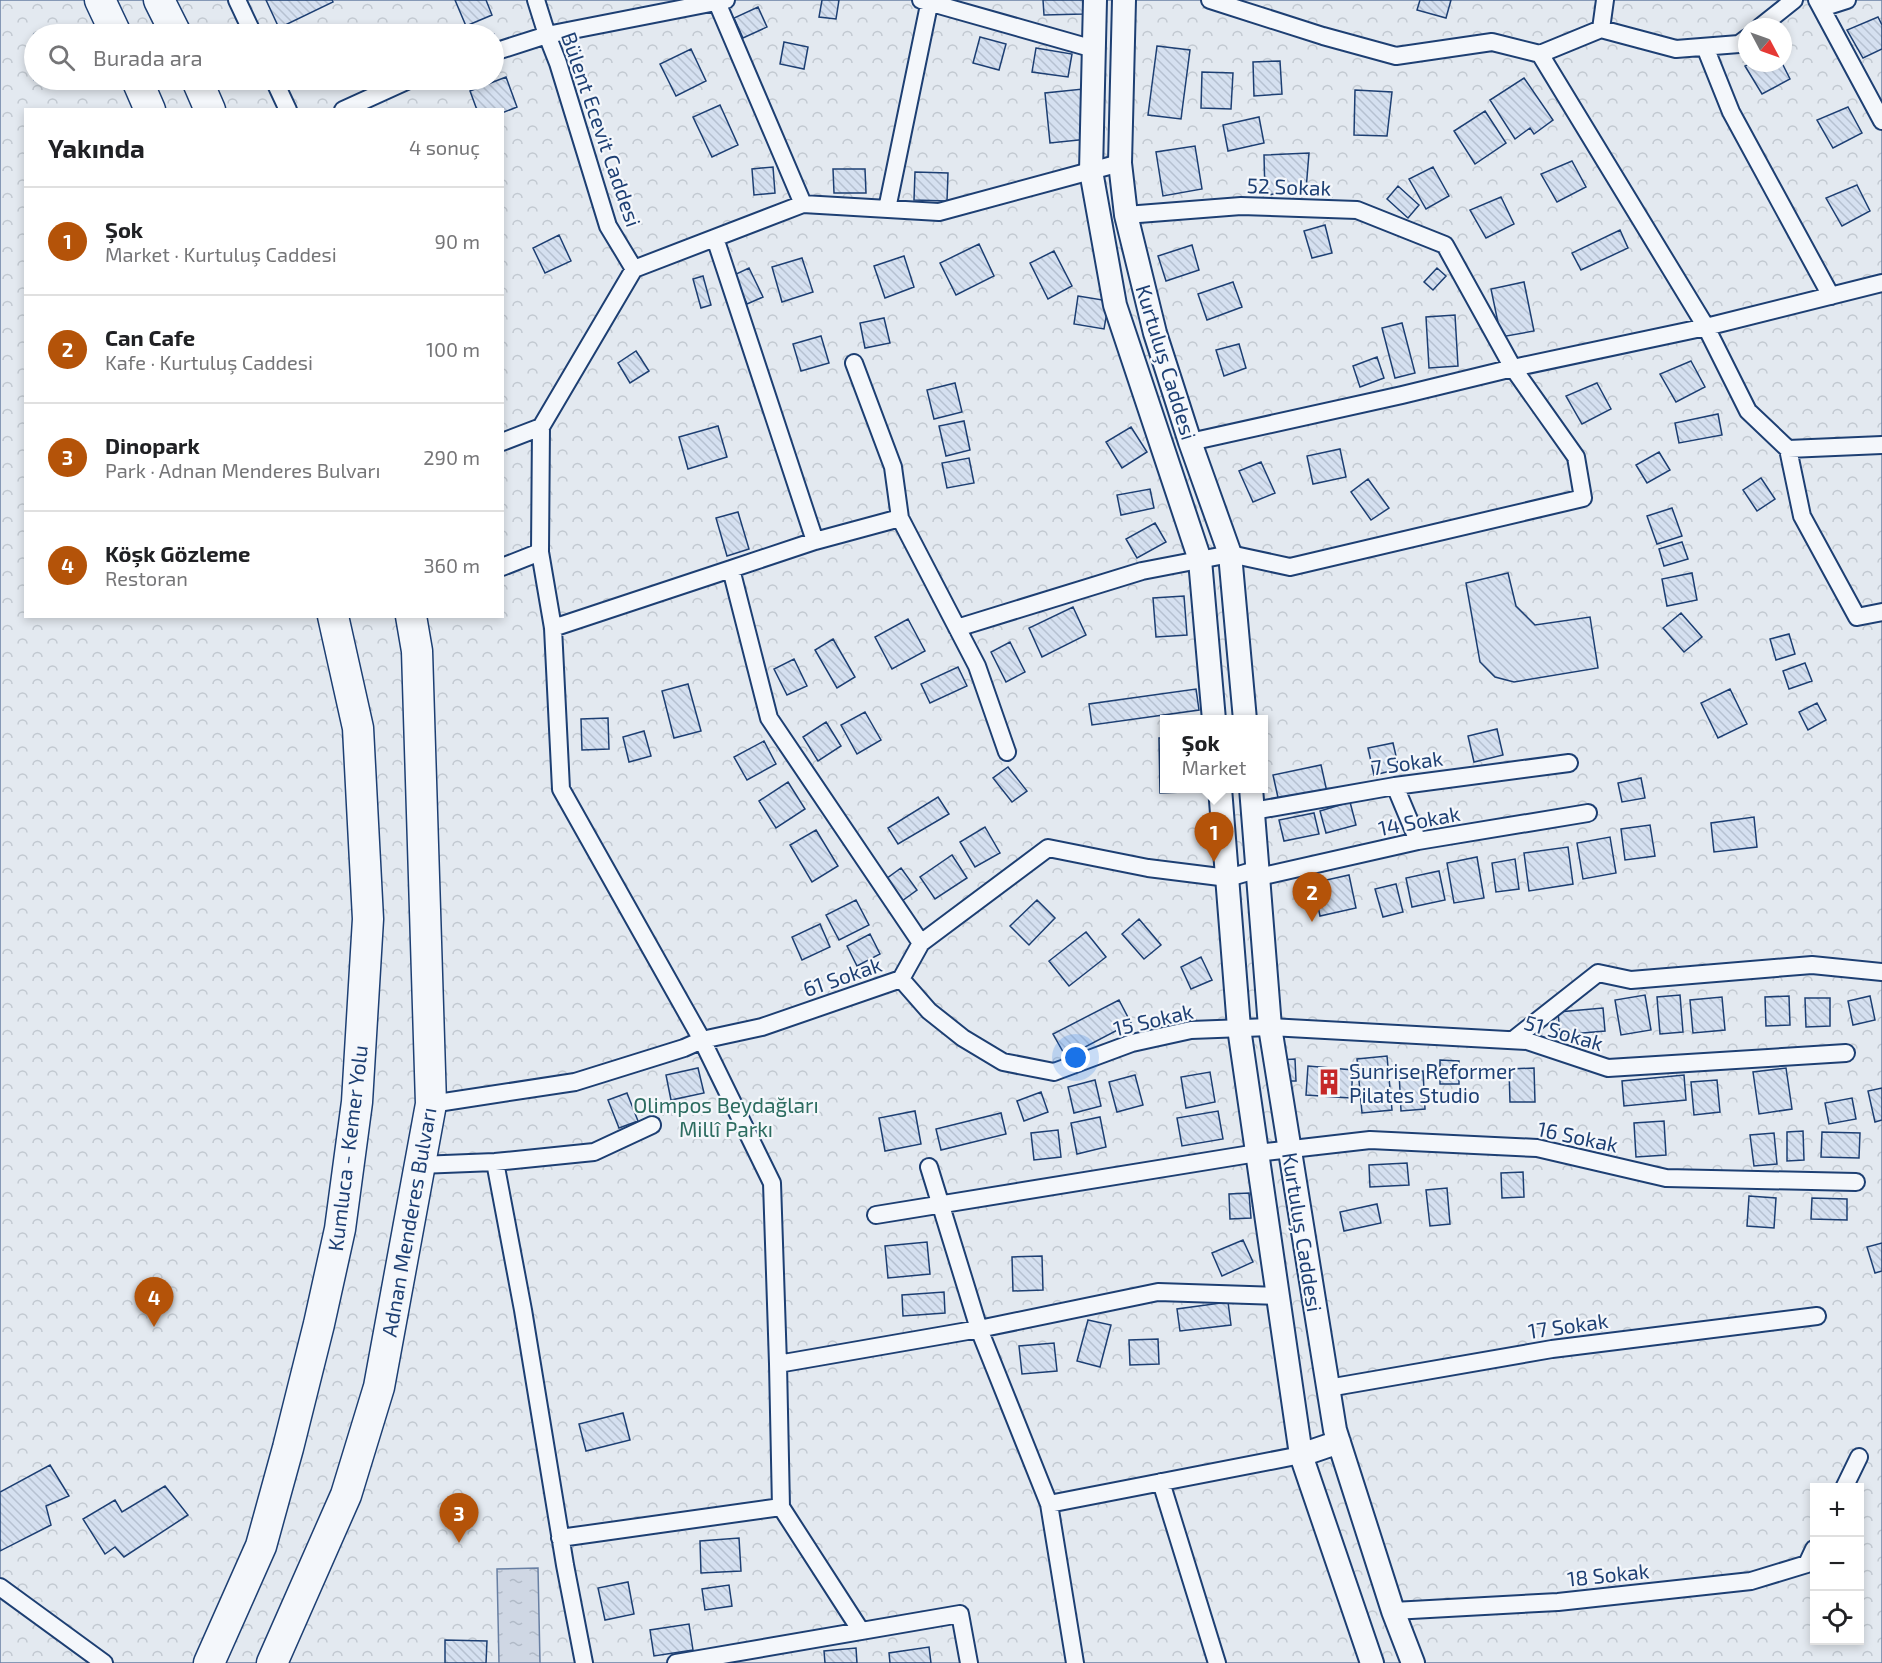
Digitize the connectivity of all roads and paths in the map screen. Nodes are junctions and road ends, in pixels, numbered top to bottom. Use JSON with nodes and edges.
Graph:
{"nodes":[{"id":1,"x":100,"y":0,"type":"edge"},
{"id":2,"x":159,"y":0,"type":"edge"},
{"id":3,"x":237,"y":0,"type":"edge"},
{"id":4,"x":536,"y":0,"type":"edge"},
{"id":5,"x":1095,"y":0,"type":"edge"},
{"id":6,"x":1124,"y":0,"type":"edge"},
{"id":7,"x":1210,"y":0,"type":"edge"},
{"id":8,"x":1605,"y":0,"type":"edge"},
{"id":9,"x":1794,"y":0,"type":"edge"},
{"id":10,"x":1847,"y":0,"type":"edge"},
{"id":11,"x":719,"y":1,"type":"edge"},
{"id":12,"x":927,"y":1,"type":"edge"},
{"id":13,"x":1819,"y":4,"type":"edge"},
{"id":14,"x":1771,"y":18,"type":"edge"},
{"id":15,"x":111,"y":24,"type":"edge"},
{"id":16,"x":171,"y":24,"type":"edge"},
{"id":17,"x":248,"y":24,"type":"edge"},
{"id":18,"x":1601,"y":29,"type":"junction"},
{"id":19,"x":547,"y":35,"type":"junction"},
{"id":20,"x":1738,"y":44,"type":"edge"},
{"id":21,"x":1705,"y":47,"type":"junction"},
{"id":22,"x":504,"y":49,"type":"edge"},
{"id":23,"x":1094,"y":49,"type":"junction"},
{"id":24,"x":1540,"y":54,"type":"junction"},
{"id":25,"x":141,"y":90,"type":"edge"},
{"id":26,"x":201,"y":90,"type":"edge"},
{"id":27,"x":279,"y":90,"type":"edge"},
{"id":28,"x":387,"y":90,"type":"edge"},
{"id":29,"x":149,"y":108,"type":"edge"},
{"id":30,"x":209,"y":108,"type":"edge"},
{"id":31,"x":287,"y":108,"type":"edge"},
{"id":32,"x":347,"y":108,"type":"edge"},
{"id":33,"x":1882,"y":121,"type":"edge"},
{"id":34,"x":1120,"y":163,"type":"junction"},
{"id":35,"x":1091,"y":171,"type":"junction"},
{"id":36,"x":803,"y":204,"type":"junction"},
{"id":37,"x":887,"y":209,"type":"junction"},
{"id":38,"x":1126,"y":215,"type":"junction"},
{"id":39,"x":715,"y":238,"type":"junction"},
{"id":40,"x":634,"y":269,"type":"junction"},
{"id":41,"x":1882,"y":283,"type":"edge"},
{"id":42,"x":1831,"y":296,"type":"junction"},
{"id":43,"x":1706,"y":327,"type":"junction"},
{"id":44,"x":854,"y":363,"type":"dead end"},
{"id":45,"x":1513,"y":368,"type":"junction"},
{"id":46,"x":541,"y":427,"type":"junction"},
{"id":47,"x":504,"y":441,"type":"edge"},
{"id":48,"x":1190,"y":442,"type":"junction"},
{"id":49,"x":1882,"y":445,"type":"edge"},
{"id":50,"x":1788,"y":449,"type":"junction"},
{"id":51,"x":900,"y":518,"type":"junction"},
{"id":52,"x":814,"y":541,"type":"junction"},
{"id":53,"x":540,"y":552,"type":"junction"},
{"id":54,"x":1230,"y":554,"type":"junction"},
{"id":55,"x":1200,"y":560,"type":"junction"},
{"id":56,"x":504,"y":566,"type":"edge"},
{"id":57,"x":731,"y":569,"type":"junction"},
{"id":58,"x":1882,"y":612,"type":"edge"},
{"id":59,"x":333,"y":618,"type":"edge"},
{"id":60,"x":411,"y":618,"type":"edge"},
{"id":61,"x":553,"y":628,"type":"junction"},
{"id":62,"x":957,"y":628,"type":"junction"},
{"id":63,"x":1214,"y":715,"type":"edge"},
{"id":64,"x":1245,"y":715,"type":"edge"},
{"id":65,"x":1007,"y":752,"type":"dead end"},
{"id":66,"x":1569,"y":763,"type":"dead end"},
{"id":67,"x":1395,"y":786,"type":"junction"},
{"id":68,"x":1220,"y":793,"type":"edge"},
{"id":69,"x":1252,"y":800,"type":"edge"},
{"id":70,"x":1588,"y":813,"type":"dead end"},
{"id":71,"x":1418,"y":841,"type":"junction"},
{"id":72,"x":1259,"y":873,"type":"junction"},
{"id":73,"x":1228,"y":878,"type":"junction"},
{"id":74,"x":921,"y":943,"type":"junction"},
{"id":75,"x":1882,"y":972,"type":"edge"},
{"id":76,"x":902,"y":979,"type":"junction"},
{"id":77,"x":1270,"y":1027,"type":"junction"},
{"id":78,"x":1239,"y":1028,"type":"junction"},
{"id":79,"x":702,"y":1040,"type":"junction"},
{"id":80,"x":1513,"y":1040,"type":"junction"},
{"id":81,"x":1846,"y":1053,"type":"dead end"},
{"id":82,"x":430,"y":1104,"type":"junction"},
{"id":83,"x":652,"y":1125,"type":"dead end"},
{"id":84,"x":1290,"y":1149,"type":"junction"},
{"id":85,"x":1257,"y":1153,"type":"junction"},
{"id":86,"x":495,"y":1162,"type":"junction"},
{"id":87,"x":419,"y":1165,"type":"junction"},
{"id":88,"x":929,"y":1167,"type":"dead end"},
{"id":89,"x":1856,"y":1182,"type":"dead end"},
{"id":90,"x":941,"y":1204,"type":"junction"},
{"id":91,"x":876,"y":1215,"type":"dead end"},
{"id":92,"x":1278,"y":1296,"type":"junction"},
{"id":93,"x":1816,"y":1316,"type":"dead end"},
{"id":94,"x":979,"y":1329,"type":"junction"},
{"id":95,"x":778,"y":1364,"type":"junction"},
{"id":96,"x":1328,"y":1388,"type":"junction"},
{"id":97,"x":1339,"y":1442,"type":"junction"},
{"id":98,"x":1301,"y":1455,"type":"junction"},
{"id":99,"x":1859,"y":1457,"type":"dead end"},
{"id":100,"x":1161,"y":1482,"type":"junction"},
{"id":101,"x":1846,"y":1483,"type":"edge"},
{"id":102,"x":1049,"y":1504,"type":"junction"},
{"id":103,"x":781,"y":1507,"type":"junction"},
{"id":104,"x":561,"y":1539,"type":"junction"},
{"id":105,"x":1810,"y":1558,"type":"edge"},
{"id":106,"x":0,"y":1587,"type":"edge"},
{"id":107,"x":1393,"y":1611,"type":"junction"},
{"id":108,"x":861,"y":1631,"type":"junction"},
{"id":109,"x":104,"y":1663,"type":"edge"},
{"id":110,"x":209,"y":1663,"type":"edge"},
{"id":111,"x":272,"y":1663,"type":"edge"},
{"id":112,"x":584,"y":1663,"type":"edge"},
{"id":113,"x":676,"y":1663,"type":"edge"},
{"id":114,"x":969,"y":1663,"type":"edge"},
{"id":115,"x":1075,"y":1663,"type":"edge"},
{"id":116,"x":1217,"y":1663,"type":"edge"},
{"id":117,"x":1372,"y":1663,"type":"edge"},
{"id":118,"x":1413,"y":1663,"type":"edge"}],
"edges":[{"from":1,"to":15,"type":"highway"},
{"from":2,"to":16,"type":"highway"},
{"from":3,"to":17,"type":"street"},
{"from":4,"to":19,"type":"street","name":"Bülent Ecevit Caddesi"},
{"from":5,"to":23,"type":"street","name":"Kurtuluş Caddesi"},
{"from":6,"to":34,"type":"street","name":"Kurtuluş Caddesi"},
{"from":7,"to":24,"type":"street"},
{"from":8,"to":18,"type":"street"},
{"from":9,"to":14,"type":"street"},
{"from":10,"to":13,"type":"street"},
{"from":11,"to":19,"type":"street"},
{"from":11,"to":36,"type":"street"},
{"from":12,"to":23,"type":"street"},
{"from":12,"to":37,"type":"street"},
{"from":13,"to":33,"type":"street"},
{"from":18,"to":21,"type":"street"},
{"from":18,"to":24,"type":"street"},
{"from":19,"to":22,"type":"street"},
{"from":19,"to":40,"type":"street","name":"Bülent Ecevit Caddesi"},
{"from":20,"to":21,"type":"street"},
{"from":21,"to":42,"type":"street"},
{"from":23,"to":35,"type":"street","name":"Kurtuluş Caddesi"},
{"from":24,"to":43,"type":"street"},
{"from":25,"to":29,"type":"highway"},
{"from":26,"to":30,"type":"highway"},
{"from":27,"to":31,"type":"street"},
{"from":28,"to":32,"type":"street"},
{"from":34,"to":35,"type":"street"},
{"from":34,"to":38,"type":"street","name":"Kurtuluş Caddesi"},
{"from":35,"to":37,"type":"street"},
{"from":35,"to":55,"type":"street","name":"Kurtuluş Caddesi"},
{"from":36,"to":37,"type":"street"},
{"from":36,"to":39,"type":"street"},
{"from":38,"to":45,"type":"street","name":"52 Sokak"},
{"from":38,"to":48,"type":"street","name":"Kurtuluş Caddesi"},
{"from":39,"to":40,"type":"street"},
{"from":39,"to":52,"type":"street"},
{"from":40,"to":46,"type":"street"},
{"from":41,"to":42,"type":"street"},
{"from":42,"to":43,"type":"street"},
{"from":43,"to":45,"type":"street"},
{"from":43,"to":50,"type":"street"},
{"from":44,"to":51,"type":"street"},
{"from":45,"to":48,"type":"street"},
{"from":45,"to":54,"type":"street"},
{"from":46,"to":47,"type":"street"},
{"from":46,"to":53,"type":"street"},
{"from":48,"to":54,"type":"street","name":"Kurtuluş Caddesi"},
{"from":49,"to":50,"type":"street"},
{"from":50,"to":58,"type":"street"},
{"from":51,"to":52,"type":"street"},
{"from":51,"to":62,"type":"street"},
{"from":52,"to":57,"type":"street"},
{"from":53,"to":56,"type":"street"},
{"from":53,"to":61,"type":"street"},
{"from":54,"to":55,"type":"street"},
{"from":54,"to":64,"type":"street","name":"Kurtuluş Caddesi"},
{"from":55,"to":62,"type":"street"},
{"from":55,"to":63,"type":"street","name":"Kurtuluş Caddesi"},
{"from":57,"to":61,"type":"street"},
{"from":57,"to":74,"type":"street"},
{"from":59,"to":110,"type":"highway","name":"Kumluca - Kemer Yolu"},
{"from":60,"to":82,"type":"highway","name":"Adnan Menderes Bulvarı"},
{"from":61,"to":79,"type":"street"},
{"from":62,"to":65,"type":"street"},
{"from":66,"to":67,"type":"street","name":"7 Sokak"},
{"from":67,"to":69,"type":"street","name":"7 Sokak"},
{"from":67,"to":71,"type":"street"},
{"from":68,"to":73,"type":"street"},
{"from":69,"to":72,"type":"street","name":"Kurtuluş Caddesi"},
{"from":70,"to":71,"type":"street","name":"14 Sokak"},
{"from":71,"to":72,"type":"street","name":"14 Sokak"},
{"from":72,"to":73,"type":"street","name":"61 Sokak"},
{"from":72,"to":77,"type":"street","name":"Kurtuluş Caddesi"},
{"from":73,"to":74,"type":"street","name":"61 Sokak"},
{"from":73,"to":78,"type":"street"},
{"from":74,"to":76,"type":"street","name":"61 Sokak"},
{"from":75,"to":80,"type":"street"},
{"from":76,"to":78,"type":"street","name":"15 Sokak"},
{"from":76,"to":79,"type":"street","name":"61 Sokak"},
{"from":77,"to":78,"type":"street","name":"15 Sokak"},
{"from":77,"to":80,"type":"street","name":"51 Sokak"},
{"from":77,"to":84,"type":"street","name":"Kurtuluş Caddesi"},
{"from":78,"to":85,"type":"street"},
{"from":79,"to":82,"type":"street","name":"61 Sokak"},
{"from":79,"to":95,"type":"street"},
{"from":80,"to":81,"type":"street","name":"51 Sokak"},
{"from":82,"to":87,"type":"highway","name":"Adnan Menderes Bulvarı"},
{"from":83,"to":86,"type":"street"},
{"from":84,"to":85,"type":"street","name":"16 Sokak"},
{"from":84,"to":89,"type":"street","name":"16 Sokak"},
{"from":84,"to":96,"type":"street","name":"Kurtuluş Caddesi"},
{"from":85,"to":90,"type":"street","name":"16 Sokak"},
{"from":85,"to":92,"type":"street"},
{"from":86,"to":87,"type":"street"},
{"from":86,"to":104,"type":"street"},
{"from":87,"to":111,"type":"highway","name":"Adnan Menderes Bulvarı"},
{"from":88,"to":90,"type":"street"},
{"from":90,"to":91,"type":"street","name":"16 Sokak"},
{"from":90,"to":94,"type":"street"},
{"from":92,"to":94,"type":"street"},
{"from":92,"to":98,"type":"street"},
{"from":93,"to":96,"type":"street","name":"17 Sokak"},
{"from":94,"to":95,"type":"street"},
{"from":94,"to":102,"type":"street"},
{"from":95,"to":103,"type":"street"},
{"from":96,"to":97,"type":"street","name":"Kurtuluş Caddesi"},
{"from":97,"to":98,"type":"street"},
{"from":97,"to":107,"type":"street","name":"Kurtuluş Caddesi"},
{"from":98,"to":100,"type":"street"},
{"from":98,"to":117,"type":"street"},
{"from":99,"to":101,"type":"street"},
{"from":100,"to":102,"type":"street"},
{"from":100,"to":116,"type":"street"},
{"from":102,"to":115,"type":"street"},
{"from":103,"to":104,"type":"street"},
{"from":103,"to":108,"type":"street"},
{"from":104,"to":112,"type":"street"},
{"from":105,"to":107,"type":"street","name":"18 Sokak"},
{"from":106,"to":109,"type":"street"},
{"from":107,"to":118,"type":"street","name":"Kurtuluş Caddesi"},
{"from":108,"to":113,"type":"street"},
{"from":108,"to":114,"type":"street"}]}
